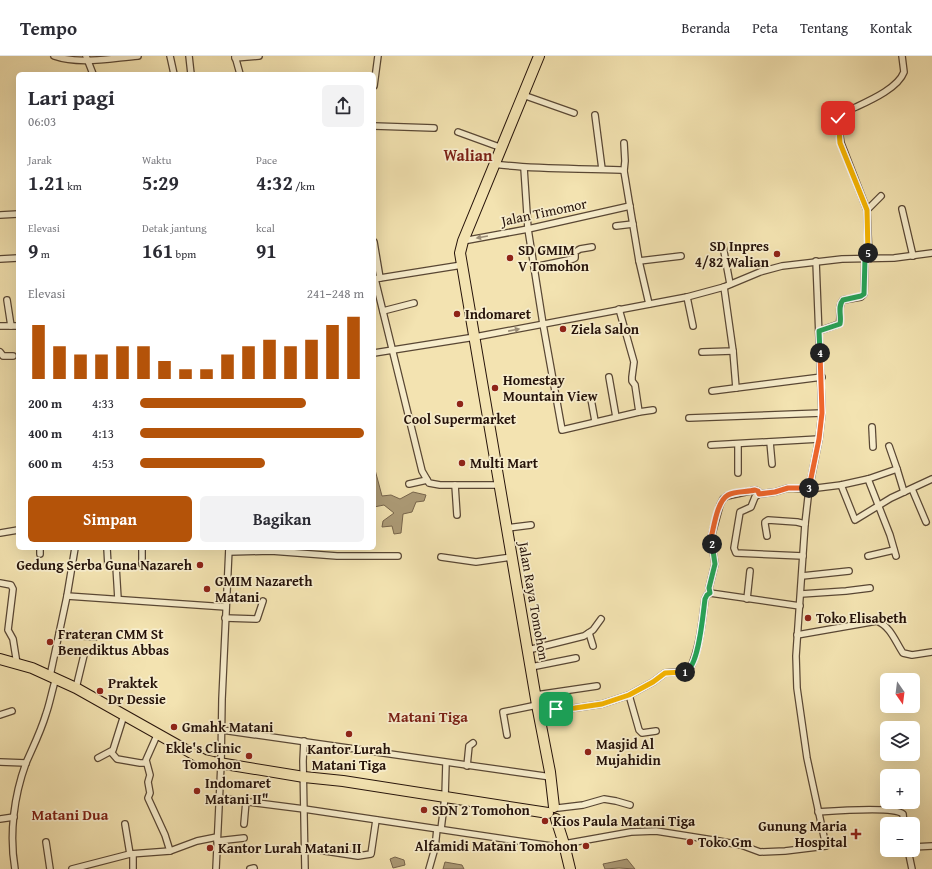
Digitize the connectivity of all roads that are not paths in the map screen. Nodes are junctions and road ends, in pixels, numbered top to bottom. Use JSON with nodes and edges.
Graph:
{"nodes":[{"id":1,"x":54,"y":56,"type":"edge"},
{"id":2,"x":138,"y":56,"type":"edge"},
{"id":3,"x":170,"y":56,"type":"edge"},
{"id":4,"x":189,"y":56,"type":"edge"},
{"id":5,"x":259,"y":56,"type":"edge"},
{"id":6,"x":378,"y":56,"type":"edge"},
{"id":7,"x":539,"y":56,"type":"edge"},
{"id":8,"x":902,"y":56,"type":"edge"},
{"id":9,"x":235,"y":57,"type":"edge"},
{"id":10,"x":87,"y":58,"type":"edge"},
{"id":11,"x":92,"y":72,"type":"edge"},
{"id":12,"x":174,"y":72,"type":"edge"},
{"id":13,"x":191,"y":72,"type":"edge"},
{"id":14,"x":239,"y":72,"type":"edge"},
{"id":15,"x":376,"y":72,"type":"edge"},
{"id":16,"x":523,"y":95,"type":"junction"},
{"id":17,"x":574,"y":113,"type":"dead end"},
{"id":18,"x":595,"y":115,"type":"dead end"},
{"id":19,"x":376,"y":126,"type":"edge"},
{"id":20,"x":434,"y":128,"type":"dead end"},
{"id":21,"x":458,"y":132,"type":"dead end"},
{"id":22,"x":624,"y":144,"type":"dead end"},
{"id":23,"x":502,"y":148,"type":"junction"},
{"id":24,"x":494,"y":164,"type":"junction"},
{"id":25,"x":524,"y":168,"type":"junction"},
{"id":26,"x":602,"y":169,"type":"junction"},
{"id":27,"x":624,"y":172,"type":"junction"},
{"id":28,"x":881,"y":196,"type":"dead end"},
{"id":29,"x":630,"y":206,"type":"junction"},
{"id":30,"x":902,"y":208,"type":"dead end"},
{"id":31,"x":867,"y":210,"type":"junction"},
{"id":32,"x":16,"y":214,"type":"edge"},
{"id":33,"x":0,"y":215,"type":"edge"},
{"id":34,"x":633,"y":224,"type":"junction"},
{"id":35,"x":616,"y":226,"type":"dead end"},
{"id":36,"x":528,"y":229,"type":"junction"},
{"id":37,"x":463,"y":241,"type":"junction"},
{"id":38,"x":723,"y":246,"type":"dead end"},
{"id":39,"x":592,"y":247,"type":"dead end"},
{"id":40,"x":932,"y":253,"type":"edge"},
{"id":41,"x":681,"y":256,"type":"dead end"},
{"id":42,"x":913,"y":256,"type":"junction"},
{"id":43,"x":16,"y":258,"type":"edge"},
{"id":44,"x":0,"y":259,"type":"edge"},
{"id":45,"x":867,"y":259,"type":"junction"},
{"id":46,"x":639,"y":261,"type":"junction"},
{"id":47,"x":816,"y":261,"type":"junction"},
{"id":48,"x":462,"y":265,"type":"junction"},
{"id":49,"x":534,"y":267,"type":"junction"},
{"id":50,"x":376,"y":278,"type":"edge"},
{"id":51,"x":730,"y":284,"type":"junction"},
{"id":52,"x":724,"y":287,"type":"junction"},
{"id":53,"x":687,"y":297,"type":"junction"},
{"id":54,"x":7,"y":300,"type":"dead end"},
{"id":55,"x":414,"y":303,"type":"dead end"},
{"id":56,"x":649,"y":304,"type":"junction"},
{"id":57,"x":619,"y":309,"type":"junction"},
{"id":58,"x":383,"y":311,"type":"junction"},
{"id":59,"x":543,"y":324,"type":"junction"},
{"id":60,"x":0,"y":326,"type":"edge"},
{"id":61,"x":11,"y":326,"type":"junction"},
{"id":62,"x":16,"y":326,"type":"edge"},
{"id":63,"x":693,"y":326,"type":"dead end"},
{"id":64,"x":819,"y":331,"type":"junction"},
{"id":65,"x":475,"y":337,"type":"junction"},
{"id":66,"x":393,"y":350,"type":"junction"},
{"id":67,"x":733,"y":351,"type":"junction"},
{"id":68,"x":0,"y":352,"type":"edge"},
{"id":69,"x":702,"y":352,"type":"dead end"},
{"id":70,"x":376,"y":353,"type":"edge"},
{"id":71,"x":13,"y":356,"type":"dead end"},
{"id":72,"x":609,"y":377,"type":"dead end"},
{"id":73,"x":822,"y":377,"type":"junction"},
{"id":74,"x":736,"y":388,"type":"junction"},
{"id":75,"x":712,"y":391,"type":"dead end"},
{"id":76,"x":591,"y":399,"type":"dead end"},
{"id":77,"x":652,"y":410,"type":"dead end"},
{"id":78,"x":639,"y":412,"type":"junction"},
{"id":79,"x":822,"y":413,"type":"junction"},
{"id":80,"x":616,"y":417,"type":"junction"},
{"id":81,"x":689,"y":418,"type":"dead end"},
{"id":82,"x":596,"y":421,"type":"junction"},
{"id":83,"x":872,"y":427,"type":"dead end"},
{"id":84,"x":819,"y":439,"type":"junction"},
{"id":85,"x":770,"y":442,"type":"junction"},
{"id":86,"x":738,"y":444,"type":"junction"},
{"id":87,"x":711,"y":445,"type":"dead end"},
{"id":88,"x":889,"y":446,"type":"dead end"},
{"id":89,"x":872,"y":447,"type":"dead end"},
{"id":90,"x":772,"y":464,"type":"dead end"},
{"id":91,"x":897,"y":469,"type":"junction"},
{"id":92,"x":738,"y":473,"type":"dead end"},
{"id":93,"x":868,"y":479,"type":"junction"},
{"id":94,"x":932,"y":479,"type":"edge"},
{"id":95,"x":426,"y":480,"type":"junction"},
{"id":96,"x":409,"y":484,"type":"dead end"},
{"id":97,"x":455,"y":485,"type":"junction"},
{"id":98,"x":500,"y":485,"type":"junction"},
{"id":99,"x":841,"y":485,"type":"junction"},
{"id":100,"x":809,"y":488,"type":"junction"},
{"id":101,"x":912,"y":489,"type":"junction"},
{"id":102,"x":904,"y":492,"type":"junction"},
{"id":103,"x":759,"y":494,"type":"junction"},
{"id":104,"x":878,"y":506,"type":"junction"},
{"id":105,"x":457,"y":516,"type":"dead end"},
{"id":106,"x":926,"y":522,"type":"dead end"},
{"id":107,"x":805,"y":524,"type":"junction"},
{"id":108,"x":531,"y":525,"type":"dead end"},
{"id":109,"x":507,"y":528,"type":"junction"},
{"id":110,"x":16,"y":530,"type":"edge"},
{"id":111,"x":0,"y":533,"type":"edge"},
{"id":112,"x":767,"y":536,"type":"dead end"},
{"id":113,"x":75,"y":550,"type":"edge"},
{"id":114,"x":107,"y":550,"type":"edge"},
{"id":115,"x":142,"y":550,"type":"edge"},
{"id":116,"x":229,"y":550,"type":"edge"},
{"id":117,"x":894,"y":550,"type":"junction"},
{"id":118,"x":398,"y":556,"type":"dead end"},
{"id":119,"x":803,"y":556,"type":"junction"},
{"id":120,"x":868,"y":556,"type":"dead end"},
{"id":121,"x":896,"y":556,"type":"dead end"},
{"id":122,"x":441,"y":557,"type":"dead end"},
{"id":123,"x":512,"y":557,"type":"junction"},
{"id":124,"x":142,"y":564,"type":"dead end"},
{"id":125,"x":750,"y":571,"type":"dead end"},
{"id":126,"x":849,"y":571,"type":"dead end"},
{"id":127,"x":802,"y":576,"type":"junction"},
{"id":128,"x":0,"y":583,"type":"edge"},
{"id":129,"x":870,"y":588,"type":"dead end"},
{"id":130,"x":710,"y":593,"type":"junction"},
{"id":131,"x":801,"y":594,"type":"junction"},
{"id":132,"x":67,"y":596,"type":"junction"},
{"id":133,"x":118,"y":599,"type":"junction"},
{"id":134,"x":747,"y":599,"type":"junction"},
{"id":135,"x":263,"y":601,"type":"dead end"},
{"id":136,"x":800,"y":606,"type":"junction"},
{"id":137,"x":226,"y":608,"type":"junction"},
{"id":138,"x":225,"y":618,"type":"junction"},
{"id":139,"x":601,"y":619,"type":"dead end"},
{"id":140,"x":589,"y":633,"type":"junction"},
{"id":141,"x":59,"y":634,"type":"junction"},
{"id":142,"x":797,"y":635,"type":"junction"},
{"id":143,"x":95,"y":637,"type":"dead end"},
{"id":144,"x":593,"y":646,"type":"dead end"},
{"id":145,"x":528,"y":650,"type":"junction"},
{"id":146,"x":932,"y":652,"type":"edge"},
{"id":147,"x":84,"y":655,"type":"dead end"},
{"id":148,"x":576,"y":658,"type":"dead end"},
{"id":149,"x":0,"y":659,"type":"edge"},
{"id":150,"x":17,"y":664,"type":"junction"},
{"id":151,"x":531,"y":667,"type":"junction"},
{"id":152,"x":53,"y":677,"type":"junction"},
{"id":153,"x":597,"y":686,"type":"dead end"},
{"id":154,"x":76,"y":688,"type":"junction"},
{"id":155,"x":629,"y":695,"type":"junction"},
{"id":156,"x":537,"y":704,"type":"junction"},
{"id":157,"x":12,"y":712,"type":"dead end"},
{"id":158,"x":0,"y":715,"type":"edge"},
{"id":159,"x":124,"y":715,"type":"junction"},
{"id":160,"x":222,"y":730,"type":"junction"},
{"id":161,"x":656,"y":731,"type":"dead end"},
{"id":162,"x":158,"y":733,"type":"junction"},
{"id":163,"x":507,"y":735,"type":"dead end"},
{"id":164,"x":304,"y":741,"type":"junction"},
{"id":165,"x":473,"y":743,"type":"dead end"},
{"id":166,"x":111,"y":752,"type":"junction"},
{"id":167,"x":98,"y":758,"type":"dead end"},
{"id":168,"x":0,"y":762,"type":"edge"},
{"id":169,"x":26,"y":763,"type":"junction"},
{"id":170,"x":146,"y":763,"type":"junction"},
{"id":171,"x":446,"y":763,"type":"junction"},
{"id":172,"x":221,"y":764,"type":"junction"},
{"id":173,"x":467,"y":766,"type":"junction"},
{"id":174,"x":304,"y":777,"type":"junction"},
{"id":175,"x":551,"y":777,"type":"junction"},
{"id":176,"x":218,"y":798,"type":"junction"},
{"id":177,"x":445,"y":798,"type":"junction"},
{"id":178,"x":246,"y":801,"type":"junction"},
{"id":179,"x":630,"y":806,"type":"dead end"},
{"id":180,"x":304,"y":809,"type":"junction"},
{"id":181,"x":554,"y":812,"type":"junction"},
{"id":182,"x":818,"y":812,"type":"junction"},
{"id":183,"x":14,"y":817,"type":"junction"},
{"id":184,"x":903,"y":817,"type":"edge"},
{"id":185,"x":0,"y":819,"type":"edge"},
{"id":186,"x":376,"y":820,"type":"junction"},
{"id":187,"x":125,"y":824,"type":"dead end"},
{"id":188,"x":244,"y":824,"type":"dead end"},
{"id":189,"x":439,"y":829,"type":"junction"},
{"id":190,"x":244,"y":838,"type":"dead end"},
{"id":191,"x":217,"y":839,"type":"junction"},
{"id":192,"x":46,"y":842,"type":"dead end"},
{"id":193,"x":565,"y":846,"type":"junction"},
{"id":194,"x":932,"y":846,"type":"edge"},
{"id":195,"x":920,"y":847,"type":"edge"},
{"id":196,"x":305,"y":848,"type":"junction"},
{"id":197,"x":170,"y":851,"type":"junction"},
{"id":198,"x":132,"y":854,"type":"junction"},
{"id":199,"x":909,"y":857,"type":"edge"},
{"id":200,"x":15,"y":869,"type":"edge"},
{"id":201,"x":50,"y":869,"type":"edge"},
{"id":202,"x":72,"y":869,"type":"edge"},
{"id":203,"x":133,"y":869,"type":"edge"},
{"id":204,"x":216,"y":869,"type":"edge"},
{"id":205,"x":305,"y":869,"type":"edge"},
{"id":206,"x":430,"y":869,"type":"edge"},
{"id":207,"x":570,"y":869,"type":"edge"},
{"id":208,"x":912,"y":869,"type":"edge"}],
"edges":[{"from":1,"to":10,"type":"street"},
{"from":2,"to":10,"type":"street"},
{"from":3,"to":12,"type":"street"},
{"from":4,"to":13,"type":"street"},
{"from":5,"to":9,"type":"street"},
{"from":6,"to":15,"type":"street"},
{"from":7,"to":16,"type":"highway","name":"Jalan Raya Tomohon"},
{"from":8,"to":31,"type":"street"},
{"from":9,"to":14,"type":"street"},
{"from":10,"to":11,"type":"street"},
{"from":16,"to":17,"type":"street"},
{"from":16,"to":23,"type":"highway","name":"Jalan Raya Tomohon"},
{"from":18,"to":26,"type":"street"},
{"from":19,"to":20,"type":"street"},
{"from":21,"to":23,"type":"street"},
{"from":22,"to":27,"type":"street"},
{"from":23,"to":24,"type":"highway","name":"Jalan Raya Tomohon"},
{"from":24,"to":25,"type":"street"},
{"from":24,"to":37,"type":"highway","name":"Jalan Raya Tomohon"},
{"from":25,"to":26,"type":"street"},
{"from":25,"to":36,"type":"street"},
{"from":26,"to":27,"type":"street"},
{"from":27,"to":29,"type":"street"},
{"from":28,"to":31,"type":"street"},
{"from":29,"to":34,"type":"street"},
{"from":29,"to":36,"type":"street","name":"Jalan Timomor"},
{"from":30,"to":42,"type":"street"},
{"from":31,"to":45,"type":"street"},
{"from":32,"to":33,"type":"street"},
{"from":34,"to":35,"type":"street"},
{"from":34,"to":46,"type":"street"},
{"from":36,"to":37,"type":"street","name":"Jalan Timomor","one_way":true},
{"from":36,"to":49,"type":"street"},
{"from":37,"to":48,"type":"highway","name":"Jalan Raya Tomohon"},
{"from":38,"to":51,"type":"street"},
{"from":39,"to":49,"type":"street"},
{"from":40,"to":42,"type":"street"},
{"from":41,"to":46,"type":"street"},
{"from":42,"to":45,"type":"street"},
{"from":43,"to":44,"type":"street"},
{"from":45,"to":47,"type":"street"},
{"from":45,"to":64,"type":"street"},
{"from":46,"to":56,"type":"street"},
{"from":47,"to":51,"type":"street"},
{"from":47,"to":64,"type":"street"},
{"from":48,"to":50,"type":"street"},
{"from":48,"to":65,"type":"highway","name":"Jalan Raya Tomohon"},
{"from":49,"to":59,"type":"street"},
{"from":50,"to":58,"type":"street"},
{"from":51,"to":52,"type":"street"},
{"from":52,"to":53,"type":"street"},
{"from":52,"to":67,"type":"street"},
{"from":53,"to":56,"type":"street"},
{"from":53,"to":63,"type":"street"},
{"from":54,"to":61,"type":"street"},
{"from":55,"to":58,"type":"street"},
{"from":56,"to":57,"type":"street"},
{"from":57,"to":59,"type":"street"},
{"from":57,"to":78,"type":"street"},
{"from":58,"to":66,"type":"street"},
{"from":65,"to":59,"type":"street","one_way":true},
{"from":59,"to":82,"type":"street"},
{"from":60,"to":61,"type":"street"},
{"from":61,"to":62,"type":"street"},
{"from":64,"to":73,"type":"street"},
{"from":65,"to":66,"type":"street"},
{"from":65,"to":98,"type":"highway","name":"Jalan Raya Tomohon"},
{"from":66,"to":70,"type":"street"},
{"from":66,"to":95,"type":"street"},
{"from":67,"to":69,"type":"street"},
{"from":67,"to":74,"type":"street"},
{"from":68,"to":71,"type":"street"},
{"from":72,"to":80,"type":"street"},
{"from":73,"to":74,"type":"street"},
{"from":73,"to":79,"type":"street"},
{"from":74,"to":75,"type":"street"},
{"from":76,"to":82,"type":"street"},
{"from":77,"to":78,"type":"street"},
{"from":78,"to":80,"type":"street"},
{"from":79,"to":81,"type":"street"},
{"from":79,"to":84,"type":"street"},
{"from":80,"to":82,"type":"street"},
{"from":83,"to":89,"type":"street"},
{"from":84,"to":85,"type":"street"},
{"from":84,"to":100,"type":"street"},
{"from":85,"to":86,"type":"street"},
{"from":85,"to":90,"type":"street"},
{"from":86,"to":87,"type":"street"},
{"from":86,"to":92,"type":"street"},
{"from":88,"to":91,"type":"street"},
{"from":91,"to":93,"type":"street"},
{"from":91,"to":102,"type":"street"},
{"from":93,"to":99,"type":"street"},
{"from":93,"to":104,"type":"street"},
{"from":94,"to":101,"type":"street"},
{"from":95,"to":96,"type":"street"},
{"from":95,"to":97,"type":"street"},
{"from":97,"to":98,"type":"street"},
{"from":97,"to":105,"type":"street"},
{"from":98,"to":109,"type":"highway","name":"Jalan Raya Tomohon"},
{"from":99,"to":100,"type":"street"},
{"from":99,"to":104,"type":"street"},
{"from":100,"to":103,"type":"street"},
{"from":100,"to":107,"type":"street"},
{"from":101,"to":102,"type":"street"},
{"from":101,"to":106,"type":"street"},
{"from":102,"to":104,"type":"street"},
{"from":103,"to":119,"type":"street"},
{"from":103,"to":130,"type":"street"},
{"from":104,"to":117,"type":"street"},
{"from":107,"to":112,"type":"street"},
{"from":107,"to":119,"type":"street"},
{"from":108,"to":109,"type":"street"},
{"from":109,"to":123,"type":"highway","name":"Jalan Raya Tomohon"},
{"from":110,"to":111,"type":"street"},
{"from":113,"to":132,"type":"street"},
{"from":114,"to":133,"type":"street"},
{"from":115,"to":124,"type":"street"},
{"from":116,"to":118,"type":"street"},
{"from":116,"to":137,"type":"street"},
{"from":117,"to":120,"type":"street"},
{"from":117,"to":121,"type":"street"},
{"from":119,"to":127,"type":"street"},
{"from":122,"to":123,"type":"street"},
{"from":123,"to":145,"type":"highway","name":"Jalan Raya Tomohon"},
{"from":125,"to":134,"type":"street"},
{"from":126,"to":127,"type":"street"},
{"from":127,"to":131,"type":"street"},
{"from":128,"to":150,"type":"street"},
{"from":129,"to":131,"type":"street"},
{"from":130,"to":134,"type":"street"},
{"from":130,"to":155,"type":"street"},
{"from":131,"to":136,"type":"street"},
{"from":132,"to":133,"type":"street"},
{"from":132,"to":141,"type":"street"},
{"from":133,"to":137,"type":"street"},
{"from":134,"to":136,"type":"street"},
{"from":135,"to":138,"type":"street"},
{"from":136,"to":142,"type":"street"},
{"from":137,"to":138,"type":"street"},
{"from":138,"to":160,"type":"street"},
{"from":139,"to":140,"type":"street"},
{"from":140,"to":144,"type":"street"},
{"from":140,"to":145,"type":"street"},
{"from":141,"to":143,"type":"street"},
{"from":141,"to":152,"type":"street"},
{"from":142,"to":146,"type":"street"},
{"from":142,"to":182,"type":"street"},
{"from":145,"to":151,"type":"highway","name":"Jalan Raya Tomohon"},
{"from":147,"to":154,"type":"street"},
{"from":148,"to":151,"type":"street"},
{"from":149,"to":150,"type":"highway"},
{"from":150,"to":152,"type":"highway"},
{"from":151,"to":156,"type":"highway","name":"Jalan Raya Tomohon"},
{"from":152,"to":154,"type":"highway"},
{"from":152,"to":169,"type":"street"},
{"from":153,"to":156,"type":"street"},
{"from":154,"to":159,"type":"highway"},
{"from":155,"to":156,"type":"street"},
{"from":155,"to":161,"type":"street"},
{"from":156,"to":163,"type":"street"},
{"from":156,"to":175,"type":"highway","name":"Jalan Raya Tomohon"},
{"from":157,"to":158,"type":"street"},
{"from":159,"to":162,"type":"highway"},
{"from":159,"to":166,"type":"street"},
{"from":160,"to":164,"type":"street"},
{"from":160,"to":172,"type":"street"},
{"from":162,"to":170,"type":"street"},
{"from":162,"to":172,"type":"highway"},
{"from":164,"to":171,"type":"street"},
{"from":164,"to":174,"type":"street"},
{"from":165,"to":173,"type":"street"},
{"from":166,"to":167,"type":"street"},
{"from":166,"to":170,"type":"street"},
{"from":168,"to":169,"type":"street"},
{"from":169,"to":183,"type":"street"},
{"from":170,"to":197,"type":"street"},
{"from":171,"to":173,"type":"street"},
{"from":171,"to":177,"type":"street"},
{"from":172,"to":174,"type":"highway"},
{"from":172,"to":176,"type":"street"},
{"from":173,"to":175,"type":"street"},
{"from":174,"to":177,"type":"highway"},
{"from":174,"to":180,"type":"street"},
{"from":175,"to":181,"type":"highway","name":"Jalan Raya Tomohon"},
{"from":176,"to":178,"type":"street"},
{"from":176,"to":191,"type":"street"},
{"from":177,"to":181,"type":"highway"},
{"from":177,"to":189,"type":"street"},
{"from":178,"to":180,"type":"street"},
{"from":178,"to":188,"type":"street"},
{"from":179,"to":181,"type":"street"},
{"from":180,"to":186,"type":"street"},
{"from":180,"to":196,"type":"street"},
{"from":181,"to":193,"type":"highway","name":"Jalan Raya Tomohon"},
{"from":182,"to":184,"type":"street"},
{"from":182,"to":193,"type":"street"},
{"from":183,"to":185,"type":"street"},
{"from":183,"to":200,"type":"street"},
{"from":186,"to":189,"type":"street"},
{"from":186,"to":196,"type":"street"},
{"from":187,"to":198,"type":"street"},
{"from":189,"to":193,"type":"street"},
{"from":189,"to":206,"type":"street"},
{"from":190,"to":191,"type":"street"},
{"from":191,"to":197,"type":"street"},
{"from":191,"to":204,"type":"street"},
{"from":192,"to":201,"type":"street"},
{"from":193,"to":207,"type":"highway","name":"Jalan Raya Tomohon"},
{"from":194,"to":195,"type":"street"},
{"from":196,"to":205,"type":"street"},
{"from":197,"to":198,"type":"street"},
{"from":198,"to":202,"type":"street"},
{"from":198,"to":203,"type":"street"},
{"from":199,"to":208,"type":"street"}]}
